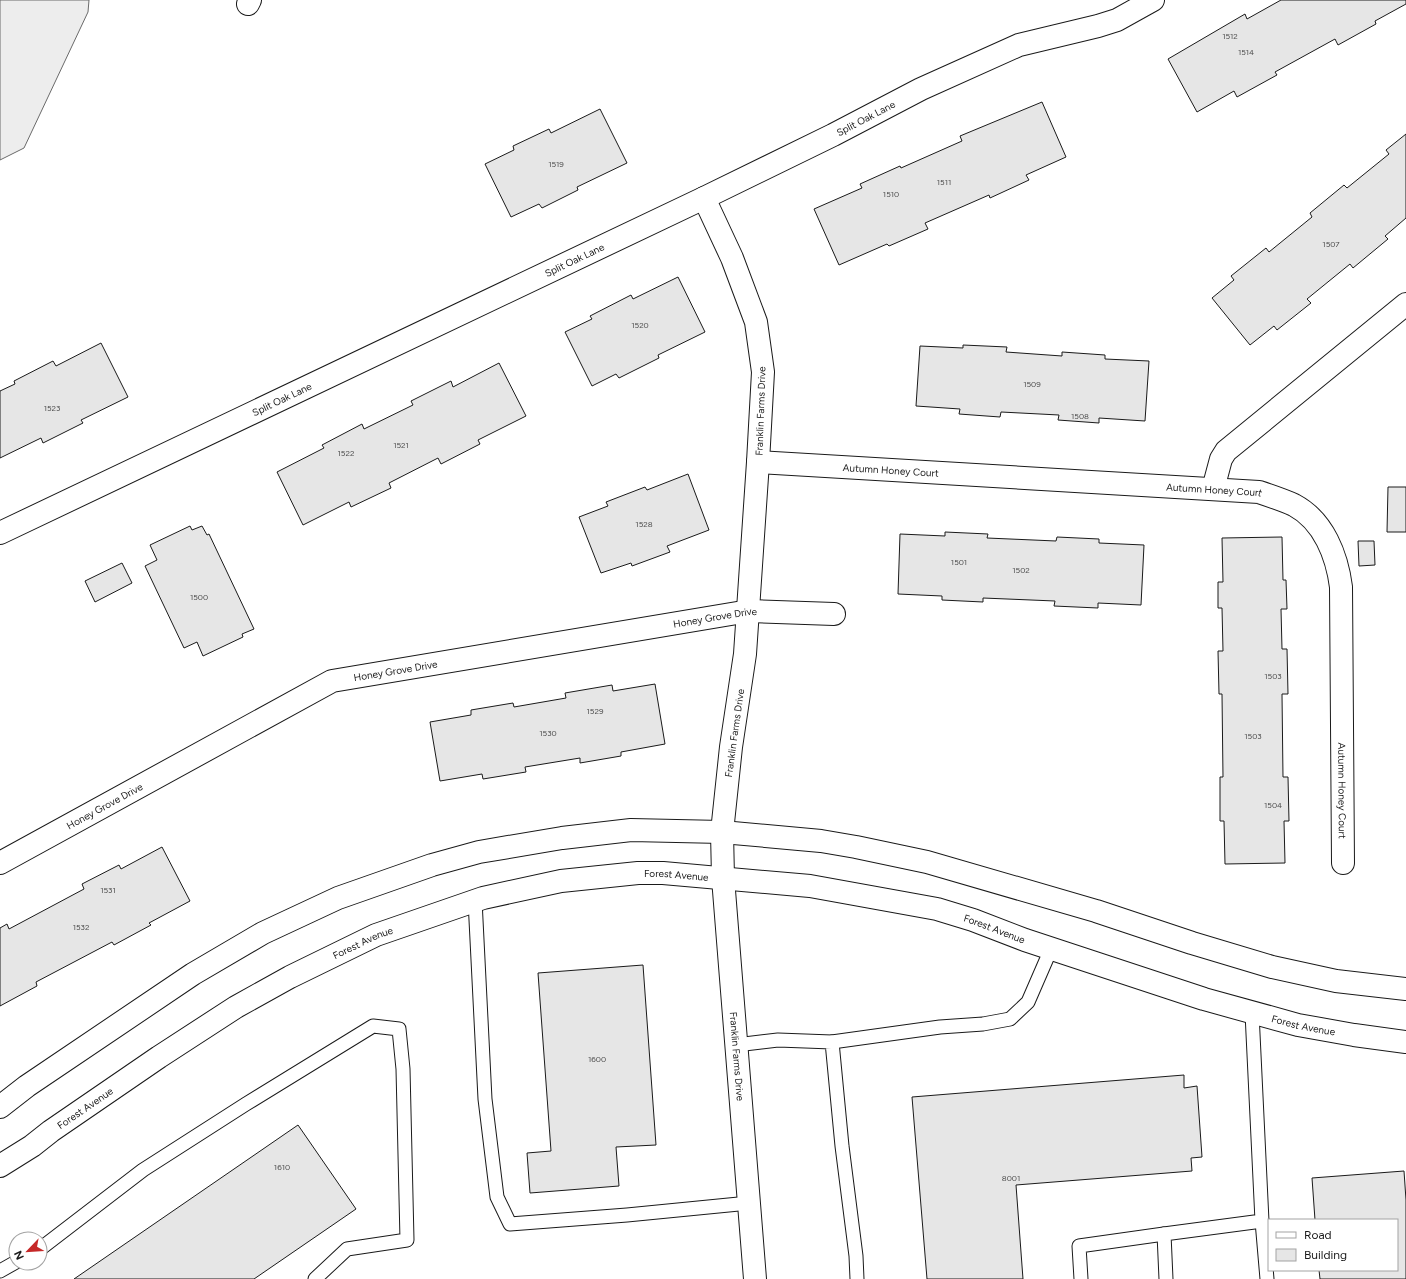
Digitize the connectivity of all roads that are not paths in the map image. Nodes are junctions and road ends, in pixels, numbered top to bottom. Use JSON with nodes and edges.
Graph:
{"nodes":[{"id":1,"x":1154,"y":0,"type":"edge"},
{"id":2,"x":704,"y":198,"type":"junction"},
{"id":3,"x":1406,"y":304,"type":"edge"},
{"id":4,"x":758,"y":462,"type":"junction"},
{"id":5,"x":1213,"y":490,"type":"junction"},
{"id":6,"x":0,"y":533,"type":"edge"},
{"id":7,"x":748,"y":611,"type":"junction"},
{"id":8,"x":834,"y":614,"type":"dead end"},
{"id":9,"x":722,"y":832,"type":"junction"},
{"id":10,"x":0,"y":863,"type":"edge"},
{"id":11,"x":1343,"y":863,"type":"dead end"},
{"id":12,"x":723,"y":878,"type":"junction"},
{"id":13,"x":475,"y":900,"type":"junction"},
{"id":14,"x":1052,"y":949,"type":"junction"},
{"id":15,"x":1406,"y":989,"type":"edge"},
{"id":16,"x":1252,"y":1013,"type":"junction"},
{"id":17,"x":832,"y":1042,"type":"junction"},
{"id":18,"x":1406,"y":1042,"type":"edge"},
{"id":19,"x":736,"y":1045,"type":"junction"},
{"id":20,"x":0,"y":1107,"type":"edge"},
{"id":21,"x":0,"y":1166,"type":"edge"},
{"id":22,"x":749,"y":1203,"type":"junction"},
{"id":23,"x":1262,"y":1221,"type":"junction"},
{"id":24,"x":1164,"y":1234,"type":"junction"},
{"id":25,"x":48,"y":1243,"type":"edge"},
{"id":26,"x":315,"y":1279,"type":"edge"},
{"id":27,"x":755,"y":1279,"type":"edge"},
{"id":28,"x":858,"y":1279,"type":"edge"},
{"id":29,"x":1081,"y":1279,"type":"edge"},
{"id":30,"x":1166,"y":1279,"type":"edge"},
{"id":31,"x":1268,"y":1279,"type":"edge"}],
"edges":[{"from":1,"to":2,"type":"street","name":"Split Oak Lane"},
{"from":2,"to":4,"type":"street","name":"Franklin Farms Drive"},
{"from":2,"to":6,"type":"street","name":"Split Oak Lane"},
{"from":3,"to":5,"type":"street"},
{"from":4,"to":5,"type":"street","name":"Autumn Honey Court"},
{"from":4,"to":7,"type":"street","name":"Franklin Farms Drive"},
{"from":5,"to":11,"type":"street","name":"Autumn Honey Court"},
{"from":7,"to":8,"type":"street","name":"Honey Grove Drive"},
{"from":7,"to":9,"type":"street","name":"Franklin Farms Drive"},
{"from":7,"to":10,"type":"street","name":"Honey Grove Drive"},
{"from":9,"to":12,"type":"street","name":"Franklin Farms Drive"},
{"from":9,"to":15,"type":"street"},
{"from":9,"to":20,"type":"street"},
{"from":12,"to":13,"type":"street","name":"Forest Avenue"},
{"from":12,"to":14,"type":"street","name":"Forest Avenue"},
{"from":12,"to":19,"type":"street","name":"Franklin Farms Drive"},
{"from":13,"to":21,"type":"street","name":"Forest Avenue"},
{"from":13,"to":22,"type":"lane"},
{"from":14,"to":16,"type":"street","name":"Forest Avenue"},
{"from":14,"to":17,"type":"lane"},
{"from":16,"to":18,"type":"street","name":"Forest Avenue"},
{"from":16,"to":23,"type":"lane"},
{"from":17,"to":19,"type":"lane"},
{"from":17,"to":28,"type":"lane"},
{"from":19,"to":22,"type":"street","name":"Franklin Farms Drive"},
{"from":22,"to":27,"type":"street","name":"Franklin Farms Drive"},
{"from":23,"to":24,"type":"lane"},
{"from":23,"to":31,"type":"lane"},
{"from":24,"to":29,"type":"lane"},
{"from":24,"to":30,"type":"lane"},
{"from":25,"to":26,"type":"lane"}]}
